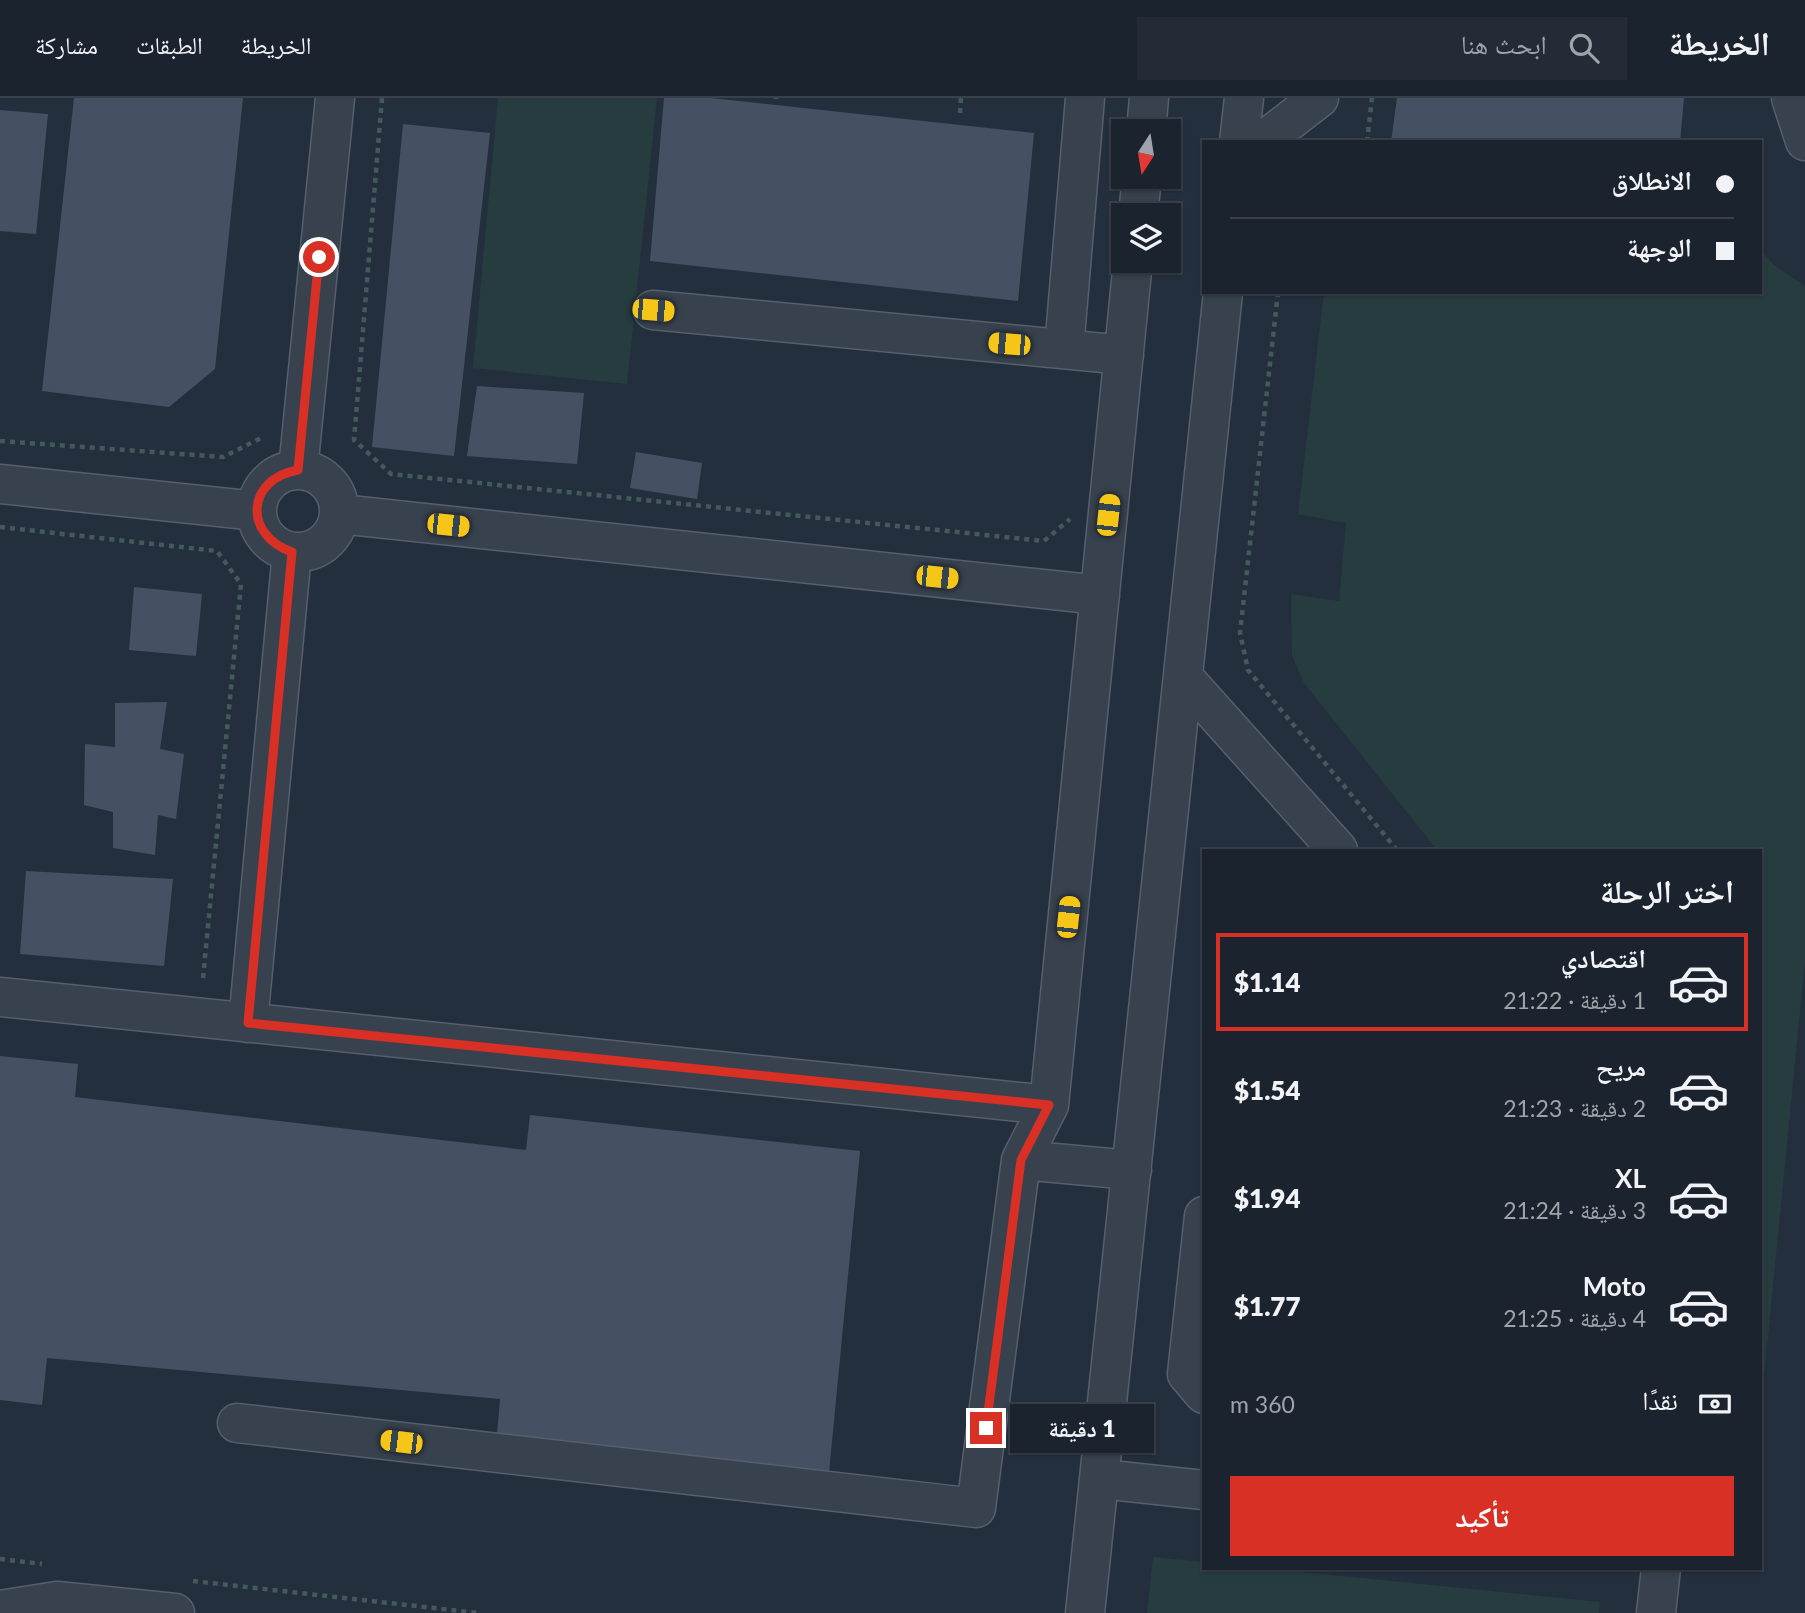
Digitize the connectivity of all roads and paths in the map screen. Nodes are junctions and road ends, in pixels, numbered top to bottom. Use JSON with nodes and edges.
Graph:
{"nodes":[{"id":1,"x":335,"y":98,"type":"edge"},
{"id":2,"x":383,"y":98,"type":"edge"},
{"id":3,"x":961,"y":98,"type":"edge"},
{"id":4,"x":1085,"y":98,"type":"edge"},
{"id":5,"x":1149,"y":98,"type":"edge"},
{"id":6,"x":1244,"y":98,"type":"edge"},
{"id":7,"x":1319,"y":98,"type":"edge"},
{"id":8,"x":1372,"y":98,"type":"edge"},
{"id":9,"x":960,"y":113,"type":"dead end"},
{"id":10,"x":1147,"y":119,"type":"edge"},
{"id":11,"x":1239,"y":140,"type":"edge"},
{"id":12,"x":1265,"y":140,"type":"edge"},
{"id":13,"x":1367,"y":140,"type":"edge"},
{"id":14,"x":1132,"y":273,"type":"edge"},
{"id":15,"x":1223,"y":294,"type":"edge"},
{"id":16,"x":1278,"y":294,"type":"edge"},
{"id":17,"x":653,"y":310,"type":"dead end"},
{"id":18,"x":1064,"y":349,"type":"junction"},
{"id":19,"x":1124,"y":355,"type":"junction"},
{"id":20,"x":266,"y":423,"type":"dead end"},
{"id":21,"x":0,"y":440,"type":"edge"},
{"id":22,"x":298,"y":470,"type":"junction"},
{"id":23,"x":0,"y":484,"type":"edge"},
{"id":24,"x":257,"y":511,"type":"junction"},
{"id":25,"x":1080,"y":511,"type":"dead end"},
{"id":26,"x":340,"y":513,"type":"junction"},
{"id":27,"x":0,"y":527,"type":"edge"},
{"id":28,"x":292,"y":552,"type":"junction"},
{"id":29,"x":1100,"y":594,"type":"junction"},
{"id":30,"x":1183,"y":677,"type":"junction"},
{"id":31,"x":1337,"y":849,"type":"edge"},
{"id":32,"x":1396,"y":849,"type":"edge"},
{"id":33,"x":204,"y":978,"type":"dead end"},
{"id":34,"x":0,"y":997,"type":"edge"},
{"id":35,"x":248,"y":1023,"type":"junction"},
{"id":36,"x":1049,"y":1105,"type":"junction"},
{"id":37,"x":1021,"y":1160,"type":"junction"},
{"id":38,"x":1132,"y":1170,"type":"junction"},
{"id":39,"x":1202,"y":1254,"type":"edge"},
{"id":40,"x":1199,"y":1307,"type":"edge"},
{"id":41,"x":1202,"y":1392,"type":"edge"},
{"id":42,"x":237,"y":1423,"type":"dead end"},
{"id":43,"x":1101,"y":1479,"type":"junction"},
{"id":44,"x":1202,"y":1490,"type":"edge"},
{"id":45,"x":0,"y":1559,"type":"edge"},
{"id":46,"x":55,"y":1565,"type":"dead end"},
{"id":47,"x":1661,"y":1570,"type":"edge"},
{"id":48,"x":183,"y":1597,"type":"edge"},
{"id":49,"x":0,"y":1610,"type":"edge"},
{"id":50,"x":478,"y":1613,"type":"edge"},
{"id":51,"x":1085,"y":1613,"type":"edge"},
{"id":52,"x":1656,"y":1613,"type":"edge"}],
"edges":[{"from":1,"to":22,"type":"street"},
{"from":2,"to":25,"type":"path"},
{"from":3,"to":9,"type":"path"},
{"from":4,"to":18,"type":"street"},
{"from":5,"to":10,"type":"street"},
{"from":6,"to":11,"type":"street"},
{"from":7,"to":12,"type":"street"},
{"from":8,"to":13,"type":"path"},
{"from":14,"to":19,"type":"street"},
{"from":15,"to":30,"type":"street"},
{"from":16,"to":32,"type":"path"},
{"from":17,"to":18,"type":"street"},
{"from":18,"to":19,"type":"street"},
{"from":19,"to":29,"type":"street"},
{"from":20,"to":21,"type":"path"},
{"from":22,"to":24,"type":"street"},
{"from":22,"to":26,"type":"street"},
{"from":23,"to":24,"type":"street"},
{"from":24,"to":28,"type":"street"},
{"from":26,"to":28,"type":"street"},
{"from":26,"to":29,"type":"street"},
{"from":27,"to":33,"type":"path"},
{"from":28,"to":35,"type":"street"},
{"from":29,"to":36,"type":"street"},
{"from":30,"to":31,"type":"street"},
{"from":30,"to":38,"type":"street"},
{"from":34,"to":35,"type":"street"},
{"from":35,"to":36,"type":"street"},
{"from":36,"to":37,"type":"street"},
{"from":37,"to":38,"type":"street"},
{"from":37,"to":42,"type":"street"},
{"from":38,"to":43,"type":"street"},
{"from":39,"to":40,"type":"street"},
{"from":40,"to":41,"type":"street"},
{"from":43,"to":44,"type":"street"},
{"from":43,"to":51,"type":"street"},
{"from":45,"to":46,"type":"path"},
{"from":47,"to":52,"type":"street"},
{"from":48,"to":49,"type":"street"},
{"from":48,"to":50,"type":"path"}]}
